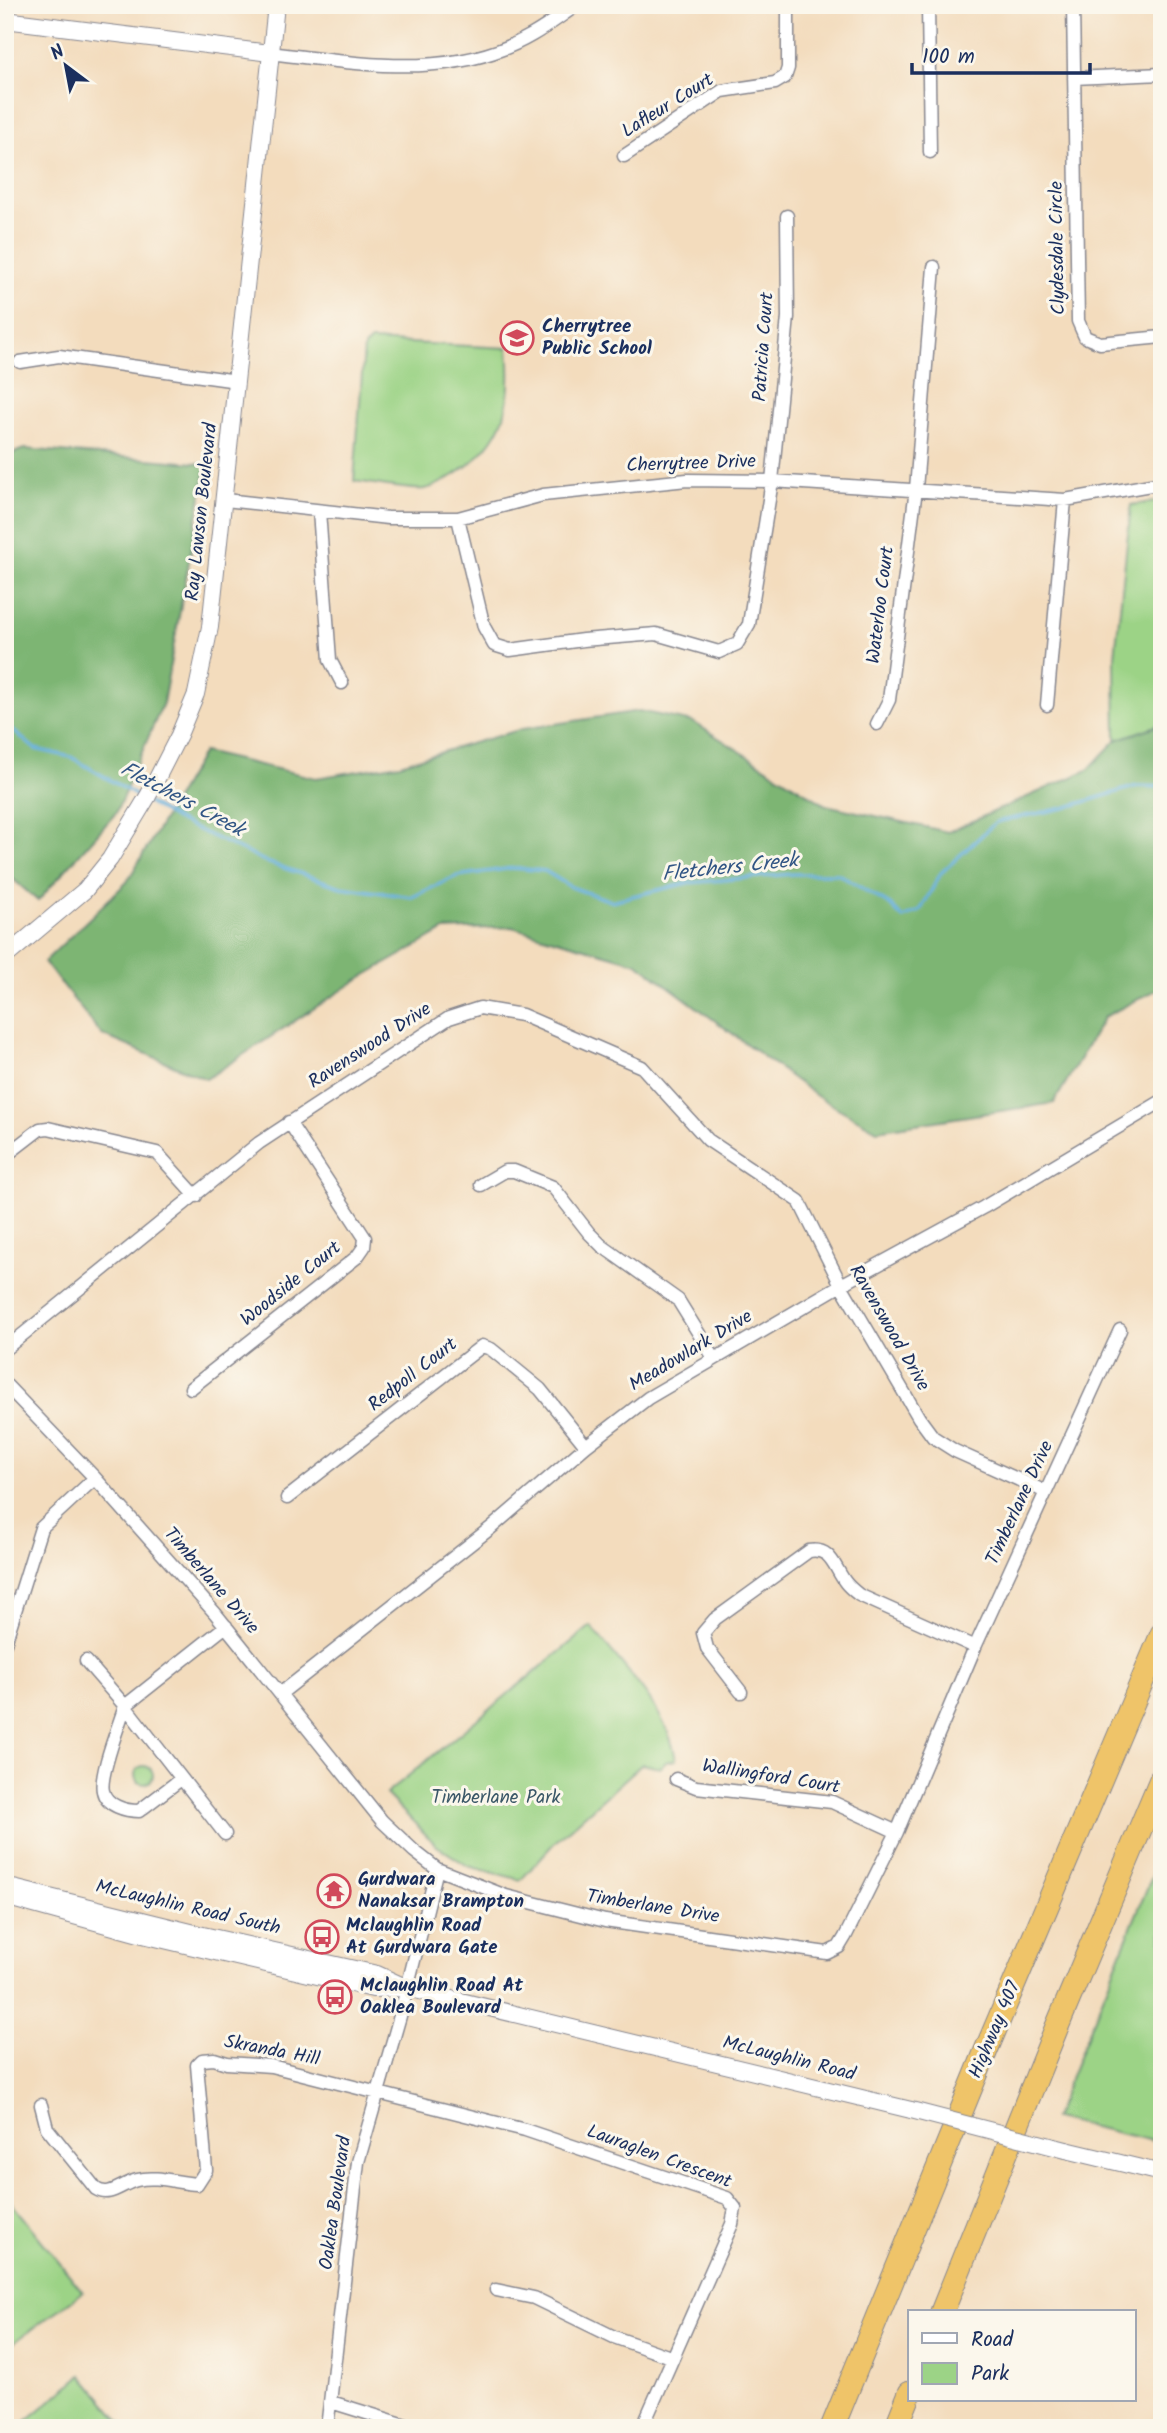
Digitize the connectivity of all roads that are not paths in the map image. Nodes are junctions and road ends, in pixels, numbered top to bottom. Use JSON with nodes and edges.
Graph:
{"nodes":[{"id":1,"x":276,"y":5,"type":"edge"},
{"id":2,"x":577,"y":5,"type":"edge"},
{"id":3,"x":788,"y":5,"type":"edge"},
{"id":4,"x":928,"y":5,"type":"edge"},
{"id":5,"x":1073,"y":5,"type":"edge"},
{"id":6,"x":5,"y":20,"type":"edge"},
{"id":7,"x":270,"y":53,"type":"junction"},
{"id":8,"x":1162,"y":74,"type":"edge"},
{"id":9,"x":1074,"y":78,"type":"junction"},
{"id":10,"x":930,"y":152,"type":"dead end"},
{"id":11,"x":624,"y":156,"type":"dead end"},
{"id":12,"x":787,"y":216,"type":"dead end"},
{"id":13,"x":934,"y":267,"type":"dead end"},
{"id":14,"x":1162,"y":337,"type":"edge"},
{"id":15,"x":20,"y":362,"type":"dead end"},
{"id":16,"x":237,"y":381,"type":"junction"},
{"id":17,"x":772,"y":481,"type":"junction"},
{"id":18,"x":1162,"y":482,"type":"edge"},
{"id":19,"x":916,"y":489,"type":"junction"},
{"id":20,"x":225,"y":500,"type":"junction"},
{"id":21,"x":1065,"y":500,"type":"junction"},
{"id":22,"x":319,"y":510,"type":"junction"},
{"id":23,"x":458,"y":518,"type":"junction"},
{"id":24,"x":342,"y":683,"type":"dead end"},
{"id":25,"x":1047,"y":705,"type":"dead end"},
{"id":26,"x":877,"y":724,"type":"dead end"},
{"id":27,"x":5,"y":957,"type":"edge"},
{"id":28,"x":1162,"y":1101,"type":"edge"},
{"id":29,"x":289,"y":1122,"type":"junction"},
{"id":30,"x":5,"y":1156,"type":"edge"},
{"id":31,"x":481,"y":1185,"type":"dead end"},
{"id":32,"x":196,"y":1196,"type":"junction"},
{"id":33,"x":841,"y":1285,"type":"junction"},
{"id":34,"x":1120,"y":1330,"type":"dead end"},
{"id":35,"x":5,"y":1349,"type":"edge"},
{"id":36,"x":714,"y":1358,"type":"junction"},
{"id":37,"x":5,"y":1384,"type":"edge"},
{"id":38,"x":191,"y":1388,"type":"dead end"},
{"id":39,"x":586,"y":1446,"type":"junction"},
{"id":40,"x":95,"y":1478,"type":"junction"},
{"id":41,"x":1046,"y":1492,"type":"junction"},
{"id":42,"x":287,"y":1498,"type":"dead end"},
{"id":43,"x":226,"y":1626,"type":"junction"},
{"id":44,"x":1162,"y":1634,"type":"edge"},
{"id":45,"x":5,"y":1643,"type":"edge"},
{"id":46,"x":975,"y":1647,"type":"junction"},
{"id":47,"x":86,"y":1661,"type":"dead end"},
{"id":48,"x":741,"y":1692,"type":"dead end"},
{"id":49,"x":280,"y":1694,"type":"junction"},
{"id":50,"x":125,"y":1706,"type":"junction"},
{"id":51,"x":1162,"y":1777,"type":"edge"},
{"id":52,"x":181,"y":1779,"type":"junction"},
{"id":53,"x":676,"y":1779,"type":"dead end"},
{"id":54,"x":897,"y":1832,"type":"junction"},
{"id":55,"x":225,"y":1834,"type":"dead end"},
{"id":56,"x":437,"y":1869,"type":"junction"},
{"id":57,"x":5,"y":1886,"type":"edge"},
{"id":58,"x":5,"y":1897,"type":"edge"},
{"id":59,"x":407,"y":1988,"type":"junction"},
{"id":60,"x":377,"y":2094,"type":"junction"},
{"id":61,"x":41,"y":2105,"type":"dead end"},
{"id":62,"x":1162,"y":2173,"type":"edge"},
{"id":63,"x":496,"y":2290,"type":"dead end"},
{"id":64,"x":943,"y":2310,"type":"edge"},
{"id":65,"x":673,"y":2358,"type":"junction"},
{"id":66,"x":908,"y":2398,"type":"edge"},
{"id":67,"x":331,"y":2402,"type":"junction"},
{"id":68,"x":327,"y":2428,"type":"edge"},
{"id":69,"x":415,"y":2428,"type":"edge"},
{"id":70,"x":642,"y":2428,"type":"edge"},
{"id":71,"x":831,"y":2428,"type":"edge"},
{"id":72,"x":896,"y":2428,"type":"edge"}],
"edges":[{"from":1,"to":7,"type":"street","name":"Ray Lawson Boulevard"},
{"from":2,"to":7,"type":"street"},
{"from":3,"to":11,"type":"street","name":"Lafleur Court"},
{"from":4,"to":10,"type":"street"},
{"from":5,"to":9,"type":"street","name":"Clydesdale Circle"},
{"from":6,"to":7,"type":"street"},
{"from":7,"to":16,"type":"street","name":"Ray Lawson Boulevard"},
{"from":8,"to":9,"type":"street"},
{"from":9,"to":14,"type":"street","name":"Clydesdale Circle"},
{"from":12,"to":17,"type":"street","name":"Patricia Court"},
{"from":13,"to":19,"type":"street","name":"Waterloo Court"},
{"from":15,"to":16,"type":"street"},
{"from":16,"to":20,"type":"street","name":"Ray Lawson Boulevard"},
{"from":17,"to":19,"type":"street","name":"Cherrytree Drive"},
{"from":17,"to":23,"type":"street","name":"Cherrytree Drive"},
{"from":17,"to":23,"type":"street","name":"Patricia Court"},
{"from":18,"to":21,"type":"street","name":"Cherrytree Drive"},
{"from":19,"to":21,"type":"street","name":"Cherrytree Drive"},
{"from":19,"to":26,"type":"street","name":"Waterloo Court"},
{"from":20,"to":22,"type":"street","name":"Cherrytree Drive"},
{"from":20,"to":27,"type":"street","name":"Ray Lawson Boulevard"},
{"from":21,"to":25,"type":"street"},
{"from":22,"to":23,"type":"street","name":"Cherrytree Drive"},
{"from":22,"to":24,"type":"street"},
{"from":28,"to":33,"type":"street","name":"Meadowlark Drive"},
{"from":29,"to":32,"type":"street","name":"Ravenswood Drive"},
{"from":29,"to":33,"type":"street","name":"Ravenswood Drive"},
{"from":29,"to":38,"type":"street","name":"Woodside Court"},
{"from":30,"to":32,"type":"street"},
{"from":31,"to":36,"type":"street"},
{"from":32,"to":35,"type":"street","name":"Ravenswood Drive"},
{"from":33,"to":36,"type":"street","name":"Meadowlark Drive"},
{"from":33,"to":41,"type":"street","name":"Ravenswood Drive"},
{"from":34,"to":41,"type":"street","name":"Timberlane Drive"},
{"from":36,"to":39,"type":"street","name":"Meadowlark Drive"},
{"from":37,"to":40,"type":"street","name":"Timberlane Drive"},
{"from":39,"to":42,"type":"street","name":"Redpoll Court"},
{"from":39,"to":49,"type":"street","name":"Meadowlark Drive"},
{"from":40,"to":43,"type":"street","name":"Timberlane Drive"},
{"from":40,"to":45,"type":"street"},
{"from":41,"to":46,"type":"street","name":"Timberlane Drive"},
{"from":43,"to":49,"type":"street","name":"Timberlane Drive"},
{"from":43,"to":50,"type":"street"},
{"from":44,"to":71,"type":"highway","name":"Highway 407"},
{"from":46,"to":48,"type":"street"},
{"from":46,"to":54,"type":"street","name":"Timberlane Drive"},
{"from":47,"to":50,"type":"street"},
{"from":49,"to":56,"type":"street","name":"Timberlane Drive"},
{"from":50,"to":52,"type":"street"},
{"from":50,"to":52,"type":"street"},
{"from":51,"to":64,"type":"highway"},
{"from":52,"to":55,"type":"street"},
{"from":53,"to":54,"type":"street","name":"Wallingford Court"},
{"from":54,"to":56,"type":"street","name":"Timberlane Drive"},
{"from":56,"to":59,"type":"street","name":"Oaklea Boulevard"},
{"from":57,"to":59,"type":"street","name":"McLaughlin Road South"},
{"from":58,"to":59,"type":"street","name":"McLaughlin Road South"},
{"from":59,"to":60,"type":"street","name":"Oaklea Boulevard"},
{"from":59,"to":62,"type":"street","name":"McLaughlin Road","bridge":true},
{"from":60,"to":61,"type":"street","name":"Skranda Hill"},
{"from":60,"to":65,"type":"street","name":"Lauraglen Crescent"},
{"from":60,"to":67,"type":"street","name":"Oaklea Boulevard"},
{"from":63,"to":65,"type":"street"},
{"from":65,"to":70,"type":"street","name":"Lauraglen Crescent"},
{"from":66,"to":72,"type":"highway"},
{"from":67,"to":68,"type":"street","name":"Oaklea Boulevard"},
{"from":67,"to":69,"type":"street"}]}
